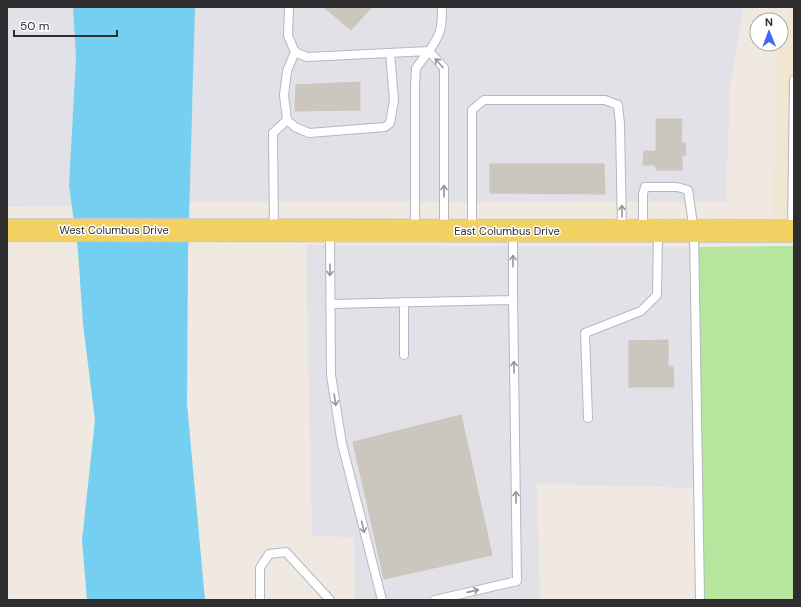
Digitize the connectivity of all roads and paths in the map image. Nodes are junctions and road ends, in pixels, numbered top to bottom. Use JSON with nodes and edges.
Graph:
{"nodes":[{"id":1,"x":289,"y":7,"type":"edge"},
{"id":2,"x":442,"y":7,"type":"edge"},
{"id":3,"x":429,"y":51,"type":"junction"},
{"id":4,"x":295,"y":52,"type":"junction"},
{"id":5,"x":390,"y":53,"type":"junction"},
{"id":6,"x":794,"y":80,"type":"edge"},
{"id":7,"x":287,"y":120,"type":"junction"},
{"id":8,"x":7,"y":230,"type":"edge"},
{"id":9,"x":221,"y":230,"type":"joint"},
{"id":10,"x":415,"y":230,"type":"junction"},
{"id":11,"x":444,"y":230,"type":"junction"},
{"id":12,"x":472,"y":230,"type":"junction"},
{"id":13,"x":513,"y":230,"type":"junction"},
{"id":14,"x":274,"y":231,"type":"junction"},
{"id":15,"x":330,"y":231,"type":"junction"},
{"id":16,"x":641,"y":231,"type":"junction"},
{"id":17,"x":694,"y":231,"type":"junction"},
{"id":18,"x":793,"y":231,"type":"edge"},
{"id":19,"x":513,"y":300,"type":"junction"},
{"id":20,"x":404,"y":302,"type":"junction"},
{"id":21,"x":330,"y":304,"type":"junction"},
{"id":22,"x":404,"y":355,"type":"dead end"},
{"id":23,"x":588,"y":418,"type":"dead end"},
{"id":24,"x":260,"y":600,"type":"edge"},
{"id":25,"x":330,"y":600,"type":"edge"},
{"id":26,"x":382,"y":600,"type":"edge"},
{"id":27,"x":435,"y":600,"type":"edge"},
{"id":28,"x":700,"y":600,"type":"edge"}],
"edges":[{"from":1,"to":4,"type":"lane"},
{"from":2,"to":3,"type":"lane"},
{"from":3,"to":5,"type":"lane"},
{"from":3,"to":10,"type":"lane"},
{"from":11,"to":3,"type":"lane","one_way":true},
{"from":4,"to":5,"type":"lane"},
{"from":4,"to":7,"type":"lane"},
{"from":5,"to":7,"type":"lane"},
{"from":6,"to":18,"type":"lane"},
{"from":7,"to":14,"type":"lane"},
{"from":8,"to":9,"type":"main road","name":"West Columbus Drive"},
{"from":9,"to":14,"type":"main road","name":"East Columbus Drive"},
{"from":10,"to":11,"type":"main road","name":"East Columbus Drive"},
{"from":10,"to":15,"type":"main road","name":"East Columbus Drive"},
{"from":11,"to":12,"type":"main road","name":"East Columbus Drive"},
{"from":12,"to":13,"type":"main road","name":"East Columbus Drive"},
{"from":16,"to":12,"type":"lane","one_way":true},
{"from":13,"to":16,"type":"main road","name":"East Columbus Drive"},
{"from":19,"to":13,"type":"lane","one_way":true},
{"from":14,"to":15,"type":"main road","name":"East Columbus Drive"},
{"from":15,"to":21,"type":"lane","one_way":true},
{"from":16,"to":17,"type":"main road","name":"East Columbus Drive"},
{"from":16,"to":17,"type":"lane"},
{"from":16,"to":23,"type":"lane"},
{"from":17,"to":18,"type":"main road","name":"East Columbus Drive"},
{"from":17,"to":28,"type":"lane"},
{"from":19,"to":20,"type":"lane"},
{"from":27,"to":19,"type":"lane","one_way":true},
{"from":20,"to":21,"type":"lane"},
{"from":20,"to":22,"type":"lane"},
{"from":21,"to":26,"type":"lane","one_way":true},
{"from":24,"to":25,"type":"lane"}]}
